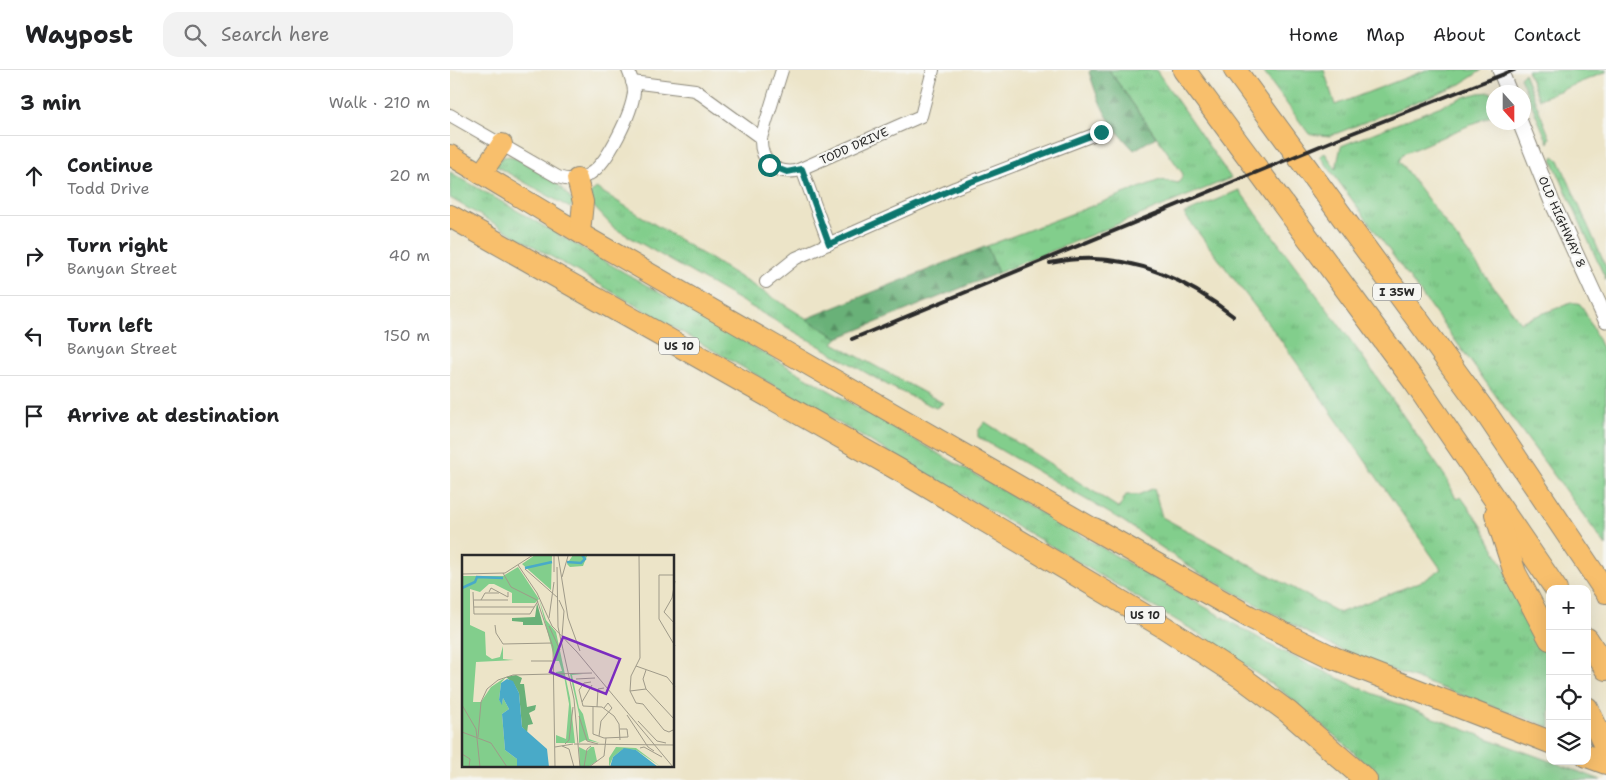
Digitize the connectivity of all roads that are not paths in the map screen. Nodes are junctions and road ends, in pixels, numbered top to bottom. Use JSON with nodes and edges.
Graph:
{"nodes":[{"id":1,"x":782,"y":70,"type":"edge"},
{"id":2,"x":933,"y":70,"type":"edge"},
{"id":3,"x":1184,"y":70,"type":"edge"},
{"id":4,"x":1234,"y":70,"type":"edge"},
{"id":5,"x":1500,"y":70,"type":"edge"},
{"id":6,"x":630,"y":76,"type":"edge"},
{"id":7,"x":1505,"y":85,"type":"edge"},
{"id":8,"x":450,"y":114,"type":"edge"},
{"id":9,"x":1523,"y":130,"type":"edge"},
{"id":10,"x":1101,"y":132,"type":"dead end"},
{"id":11,"x":761,"y":138,"type":"junction"},
{"id":12,"x":502,"y":144,"type":"junction"},
{"id":13,"x":450,"y":155,"type":"edge"},
{"id":14,"x":802,"y":169,"type":"junction"},
{"id":15,"x":481,"y":174,"type":"junction"},
{"id":16,"x":577,"y":178,"type":"junction"},
{"id":17,"x":450,"y":216,"type":"edge"},
{"id":18,"x":584,"y":236,"type":"junction"},
{"id":19,"x":829,"y":244,"type":"junction"},
{"id":20,"x":766,"y":282,"type":"dead end"},
{"id":21,"x":1602,"y":302,"type":"edge"},
{"id":22,"x":1606,"y":320,"type":"edge"},
{"id":23,"x":1487,"y":487,"type":"junction"},
{"id":24,"x":1556,"y":515,"type":"junction"},
{"id":25,"x":1094,"y":530,"type":"joint"},
{"id":26,"x":1606,"y":563,"type":"edge"},
{"id":27,"x":1553,"y":585,"type":"edge"},
{"id":28,"x":1606,"y":592,"type":"edge"},
{"id":29,"x":1546,"y":631,"type":"edge"},
{"id":30,"x":1591,"y":645,"type":"edge"},
{"id":31,"x":1606,"y":669,"type":"edge"},
{"id":32,"x":1591,"y":716,"type":"edge"},
{"id":33,"x":1546,"y":740,"type":"edge"},
{"id":34,"x":1606,"y":748,"type":"edge"},
{"id":35,"x":1591,"y":758,"type":"edge"},
{"id":36,"x":1606,"y":764,"type":"edge"},
{"id":37,"x":1366,"y":780,"type":"edge"}],
"edges":[{"from":1,"to":11,"type":"street"},
{"from":2,"to":14,"type":"street","name":"TODD DRIVE"},
{"from":3,"to":23,"type":"highway","number":"I 35W"},
{"from":4,"to":24,"type":"highway","number":"I 35W"},
{"from":5,"to":7,"type":"street"},
{"from":6,"to":11,"type":"street"},
{"from":6,"to":16,"type":"street"},
{"from":8,"to":12,"type":"street"},
{"from":9,"to":21,"type":"street","name":"OLD HIGHWAY 8"},
{"from":10,"to":19,"type":"street"},
{"from":11,"to":14,"type":"street","name":"TODD DRIVE"},
{"from":12,"to":15,"type":"highway"},
{"from":12,"to":16,"type":"street"},
{"from":13,"to":15,"type":"highway"},
{"from":14,"to":19,"type":"street"},
{"from":15,"to":18,"type":"highway"},
{"from":16,"to":18,"type":"highway"},
{"from":17,"to":37,"type":"highway","number":"US 10"},
{"from":18,"to":25,"type":"highway"},
{"from":19,"to":20,"type":"street"},
{"from":21,"to":22,"type":"street","name":"OLD HIGHWAY 8"},
{"from":23,"to":27,"type":"highway","number":"I 35W"},
{"from":23,"to":29,"type":"highway"},
{"from":24,"to":26,"type":"highway"},
{"from":24,"to":28,"type":"highway","number":"I 35W"},
{"from":25,"to":33,"type":"highway"},
{"from":30,"to":31,"type":"highway"},
{"from":32,"to":34,"type":"highway"},
{"from":35,"to":36,"type":"highway"}]}
